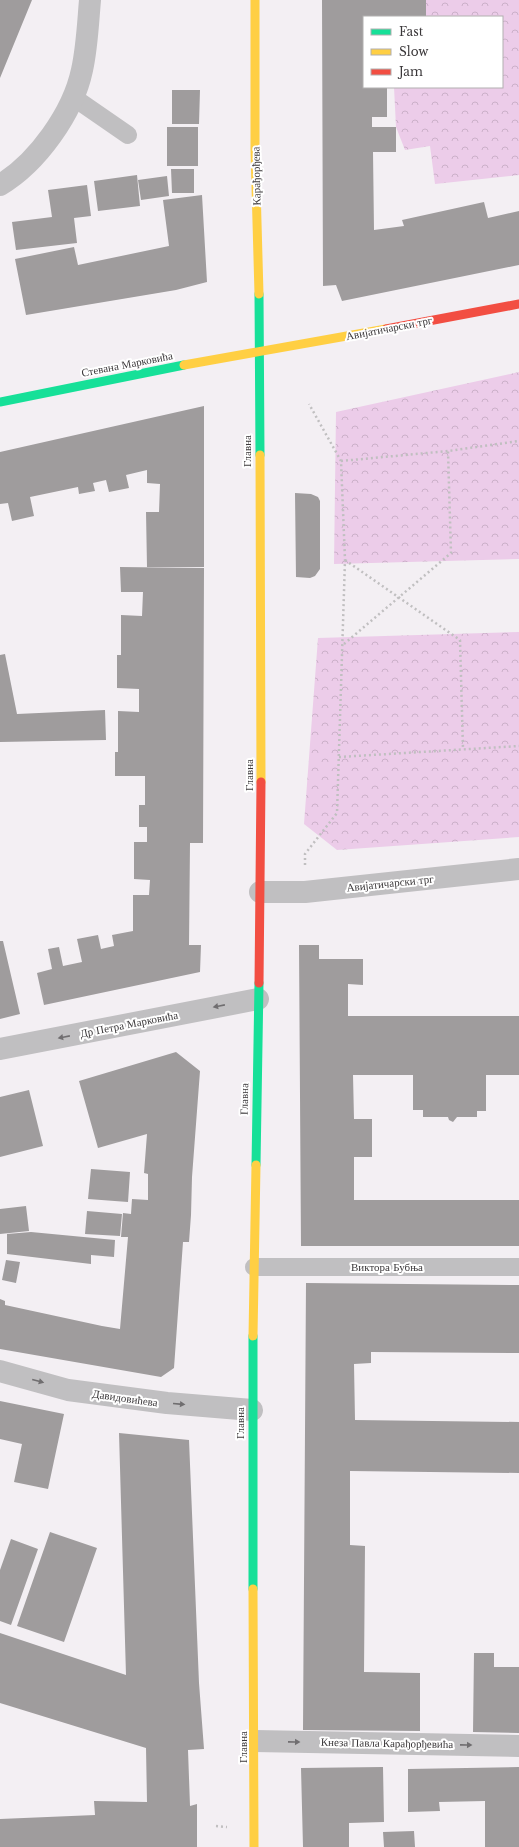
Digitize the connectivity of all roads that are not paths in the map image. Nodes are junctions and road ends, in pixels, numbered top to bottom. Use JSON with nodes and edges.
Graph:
{"nodes":[{"id":1,"x":90,"y":0,"type":"edge"},
{"id":2,"x":255,"y":0,"type":"edge"},
{"id":3,"x":73,"y":98,"type":"junction"},
{"id":4,"x":128,"y":135,"type":"dead end"},
{"id":5,"x":0,"y":185,"type":"edge"},
{"id":6,"x":519,"y":304,"type":"edge"},
{"id":7,"x":259,"y":351,"type":"junction"},
{"id":8,"x":0,"y":402,"type":"edge"},
{"id":9,"x":519,"y":869,"type":"edge"},
{"id":10,"x":260,"y":892,"type":"junction"},
{"id":11,"x":258,"y":999,"type":"junction"},
{"id":12,"x":0,"y":1049,"type":"edge"},
{"id":13,"x":254,"y":1267,"type":"junction"},
{"id":14,"x":519,"y":1267,"type":"edge"},
{"id":15,"x":0,"y":1371,"type":"edge"},
{"id":16,"x":252,"y":1410,"type":"junction"},
{"id":17,"x":255,"y":1741,"type":"junction"},
{"id":18,"x":519,"y":1746,"type":"edge"},
{"id":19,"x":254,"y":1847,"type":"edge"}],
"edges":[{"from":1,"to":3,"type":"street"},
{"from":2,"to":7,"type":"main road","name":"Карађорђева"},
{"from":3,"to":4,"type":"lane"},
{"from":3,"to":5,"type":"street"},
{"from":6,"to":7,"type":"main road","name":"Авијатичарски трг"},
{"from":7,"to":8,"type":"main road","name":"Стевана Марковића"},
{"from":7,"to":10,"type":"main road","name":"Главна"},
{"from":9,"to":10,"type":"street","name":"Авијатичарски трг"},
{"from":10,"to":11,"type":"main road","name":"Главна"},
{"from":11,"to":12,"type":"street","name":"Др Петра Марковића","one_way":true},
{"from":11,"to":13,"type":"main road","name":"Главна"},
{"from":13,"to":14,"type":"lane","name":"Виктора Бубња"},
{"from":13,"to":16,"type":"main road","name":"Главна"},
{"from":15,"to":16,"type":"street","name":"Давидовићева","one_way":true},
{"from":16,"to":17,"type":"main road","name":"Главна"},
{"from":17,"to":18,"type":"street","name":"Кнеза Павла Карађорђевића","one_way":true},
{"from":17,"to":19,"type":"main road","name":"Главна"}]}
